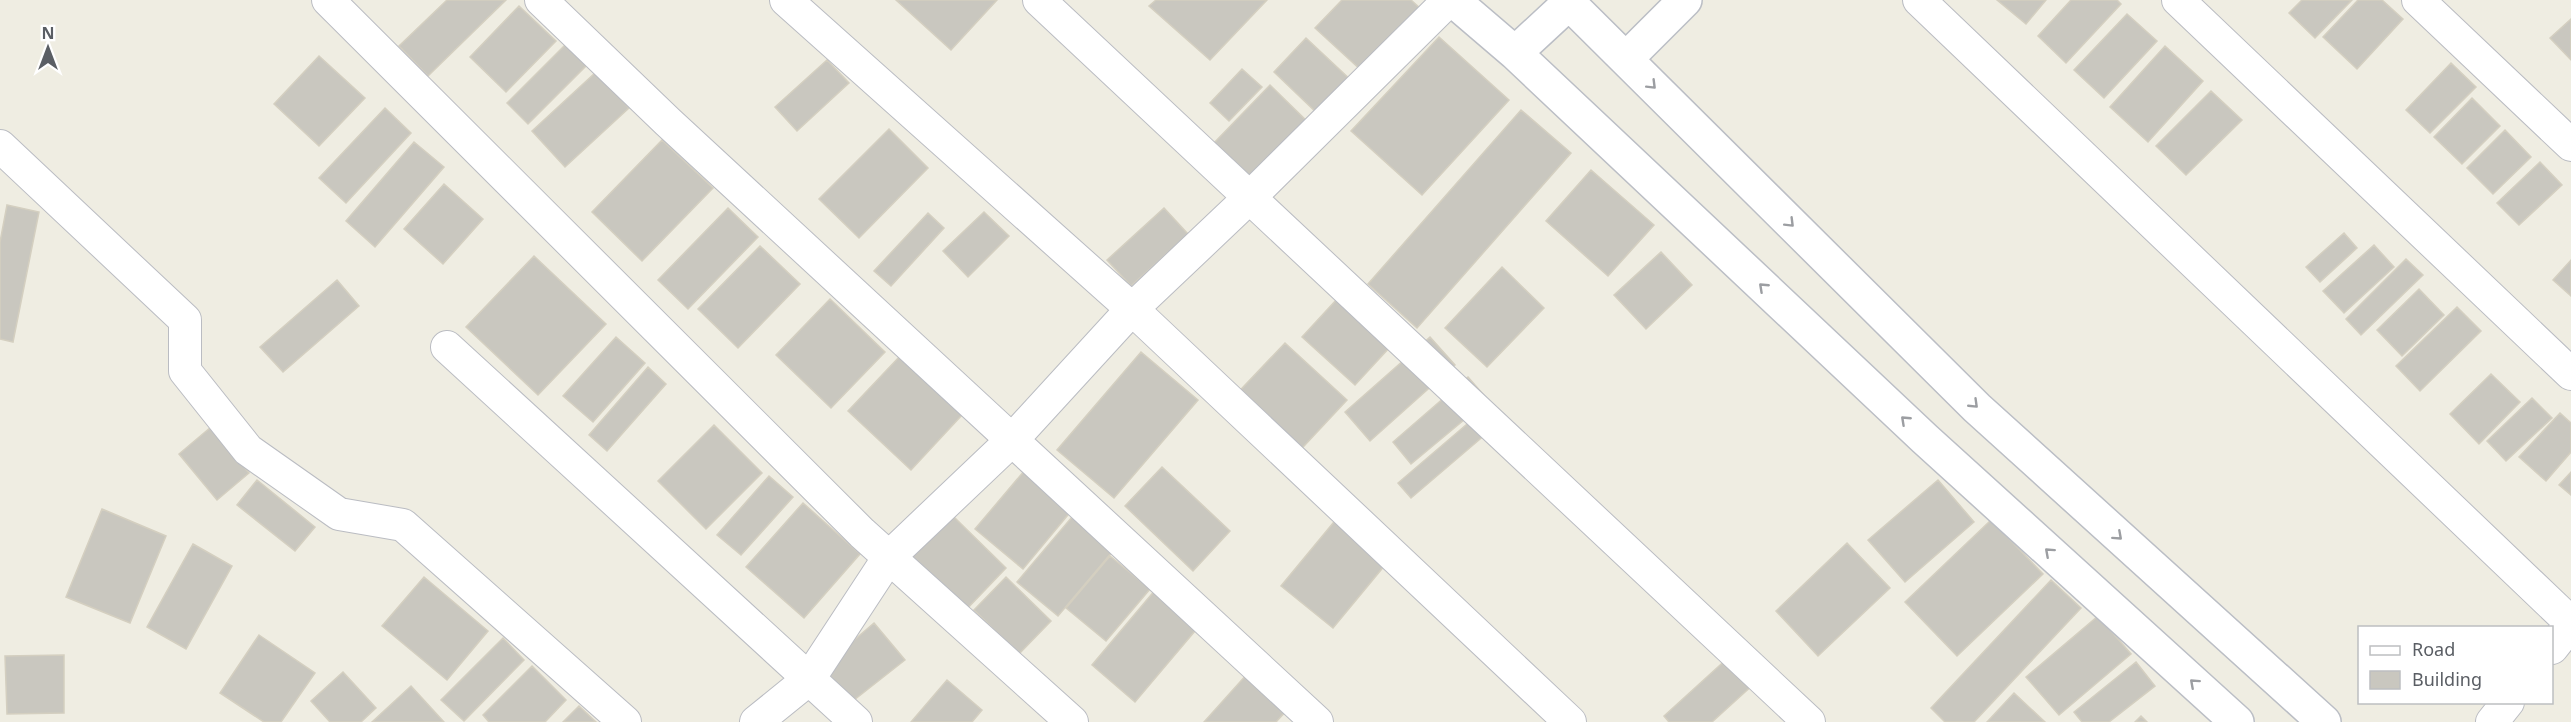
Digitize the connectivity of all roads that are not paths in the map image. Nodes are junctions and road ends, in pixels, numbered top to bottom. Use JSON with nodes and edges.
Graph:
{"nodes":[{"id":1,"x":328,"y":0,"type":"edge"},
{"id":2,"x":541,"y":0,"type":"edge"},
{"id":3,"x":786,"y":0,"type":"edge"},
{"id":4,"x":1039,"y":0,"type":"edge"},
{"id":5,"x":1451,"y":0,"type":"edge"},
{"id":6,"x":1684,"y":0,"type":"edge"},
{"id":7,"x":1919,"y":0,"type":"edge"},
{"id":8,"x":2178,"y":0,"type":"edge"},
{"id":9,"x":2418,"y":0,"type":"edge"},
{"id":10,"x":1567,"y":2,"type":"edge"},
{"id":11,"x":1515,"y":53,"type":"junction"},
{"id":12,"x":1626,"y":59,"type":"junction"},
{"id":13,"x":2571,"y":145,"type":"edge"},
{"id":14,"x":0,"y":146,"type":"edge"},
{"id":15,"x":1249,"y":198,"type":"junction"},
{"id":16,"x":1132,"y":309,"type":"junction"},
{"id":17,"x":447,"y":347,"type":"dead end"},
{"id":18,"x":2571,"y":374,"type":"edge"},
{"id":19,"x":1012,"y":440,"type":"junction"},
{"id":20,"x":889,"y":557,"type":"junction"},
{"id":21,"x":2571,"y":623,"type":"edge"},
{"id":22,"x":2553,"y":647,"type":"edge"},
{"id":23,"x":809,"y":679,"type":"junction"},
{"id":24,"x":2506,"y":704,"type":"edge"},
{"id":25,"x":625,"y":722,"type":"edge"},
{"id":26,"x":756,"y":722,"type":"edge"},
{"id":27,"x":856,"y":722,"type":"edge"},
{"id":28,"x":1072,"y":722,"type":"edge"},
{"id":29,"x":1317,"y":722,"type":"edge"},
{"id":30,"x":1570,"y":722,"type":"edge"},
{"id":31,"x":1809,"y":722,"type":"edge"},
{"id":32,"x":2237,"y":722,"type":"edge"},
{"id":33,"x":2324,"y":722,"type":"edge"},
{"id":34,"x":2492,"y":722,"type":"edge"}],
"edges":[{"from":1,"to":20,"type":"street"},
{"from":2,"to":19,"type":"street"},
{"from":3,"to":16,"type":"street"},
{"from":4,"to":15,"type":"street"},
{"from":5,"to":11,"type":"main road"},
{"from":5,"to":15,"type":"street"},
{"from":6,"to":12,"type":"main road"},
{"from":7,"to":21,"type":"street"},
{"from":8,"to":18,"type":"street"},
{"from":9,"to":13,"type":"street"},
{"from":10,"to":11,"type":"main road"},
{"from":10,"to":12,"type":"main road"},
{"from":32,"to":11,"type":"main road","one_way":true},
{"from":12,"to":33,"type":"main road","one_way":true},
{"from":14,"to":25,"type":"street"},
{"from":15,"to":16,"type":"street"},
{"from":15,"to":31,"type":"street"},
{"from":16,"to":19,"type":"street"},
{"from":16,"to":30,"type":"street"},
{"from":17,"to":23,"type":"street"},
{"from":19,"to":20,"type":"street"},
{"from":19,"to":29,"type":"street"},
{"from":20,"to":23,"type":"street"},
{"from":20,"to":28,"type":"street"},
{"from":21,"to":22,"type":"street"},
{"from":23,"to":26,"type":"street"},
{"from":23,"to":27,"type":"street"},
{"from":24,"to":34,"type":"street"}]}
